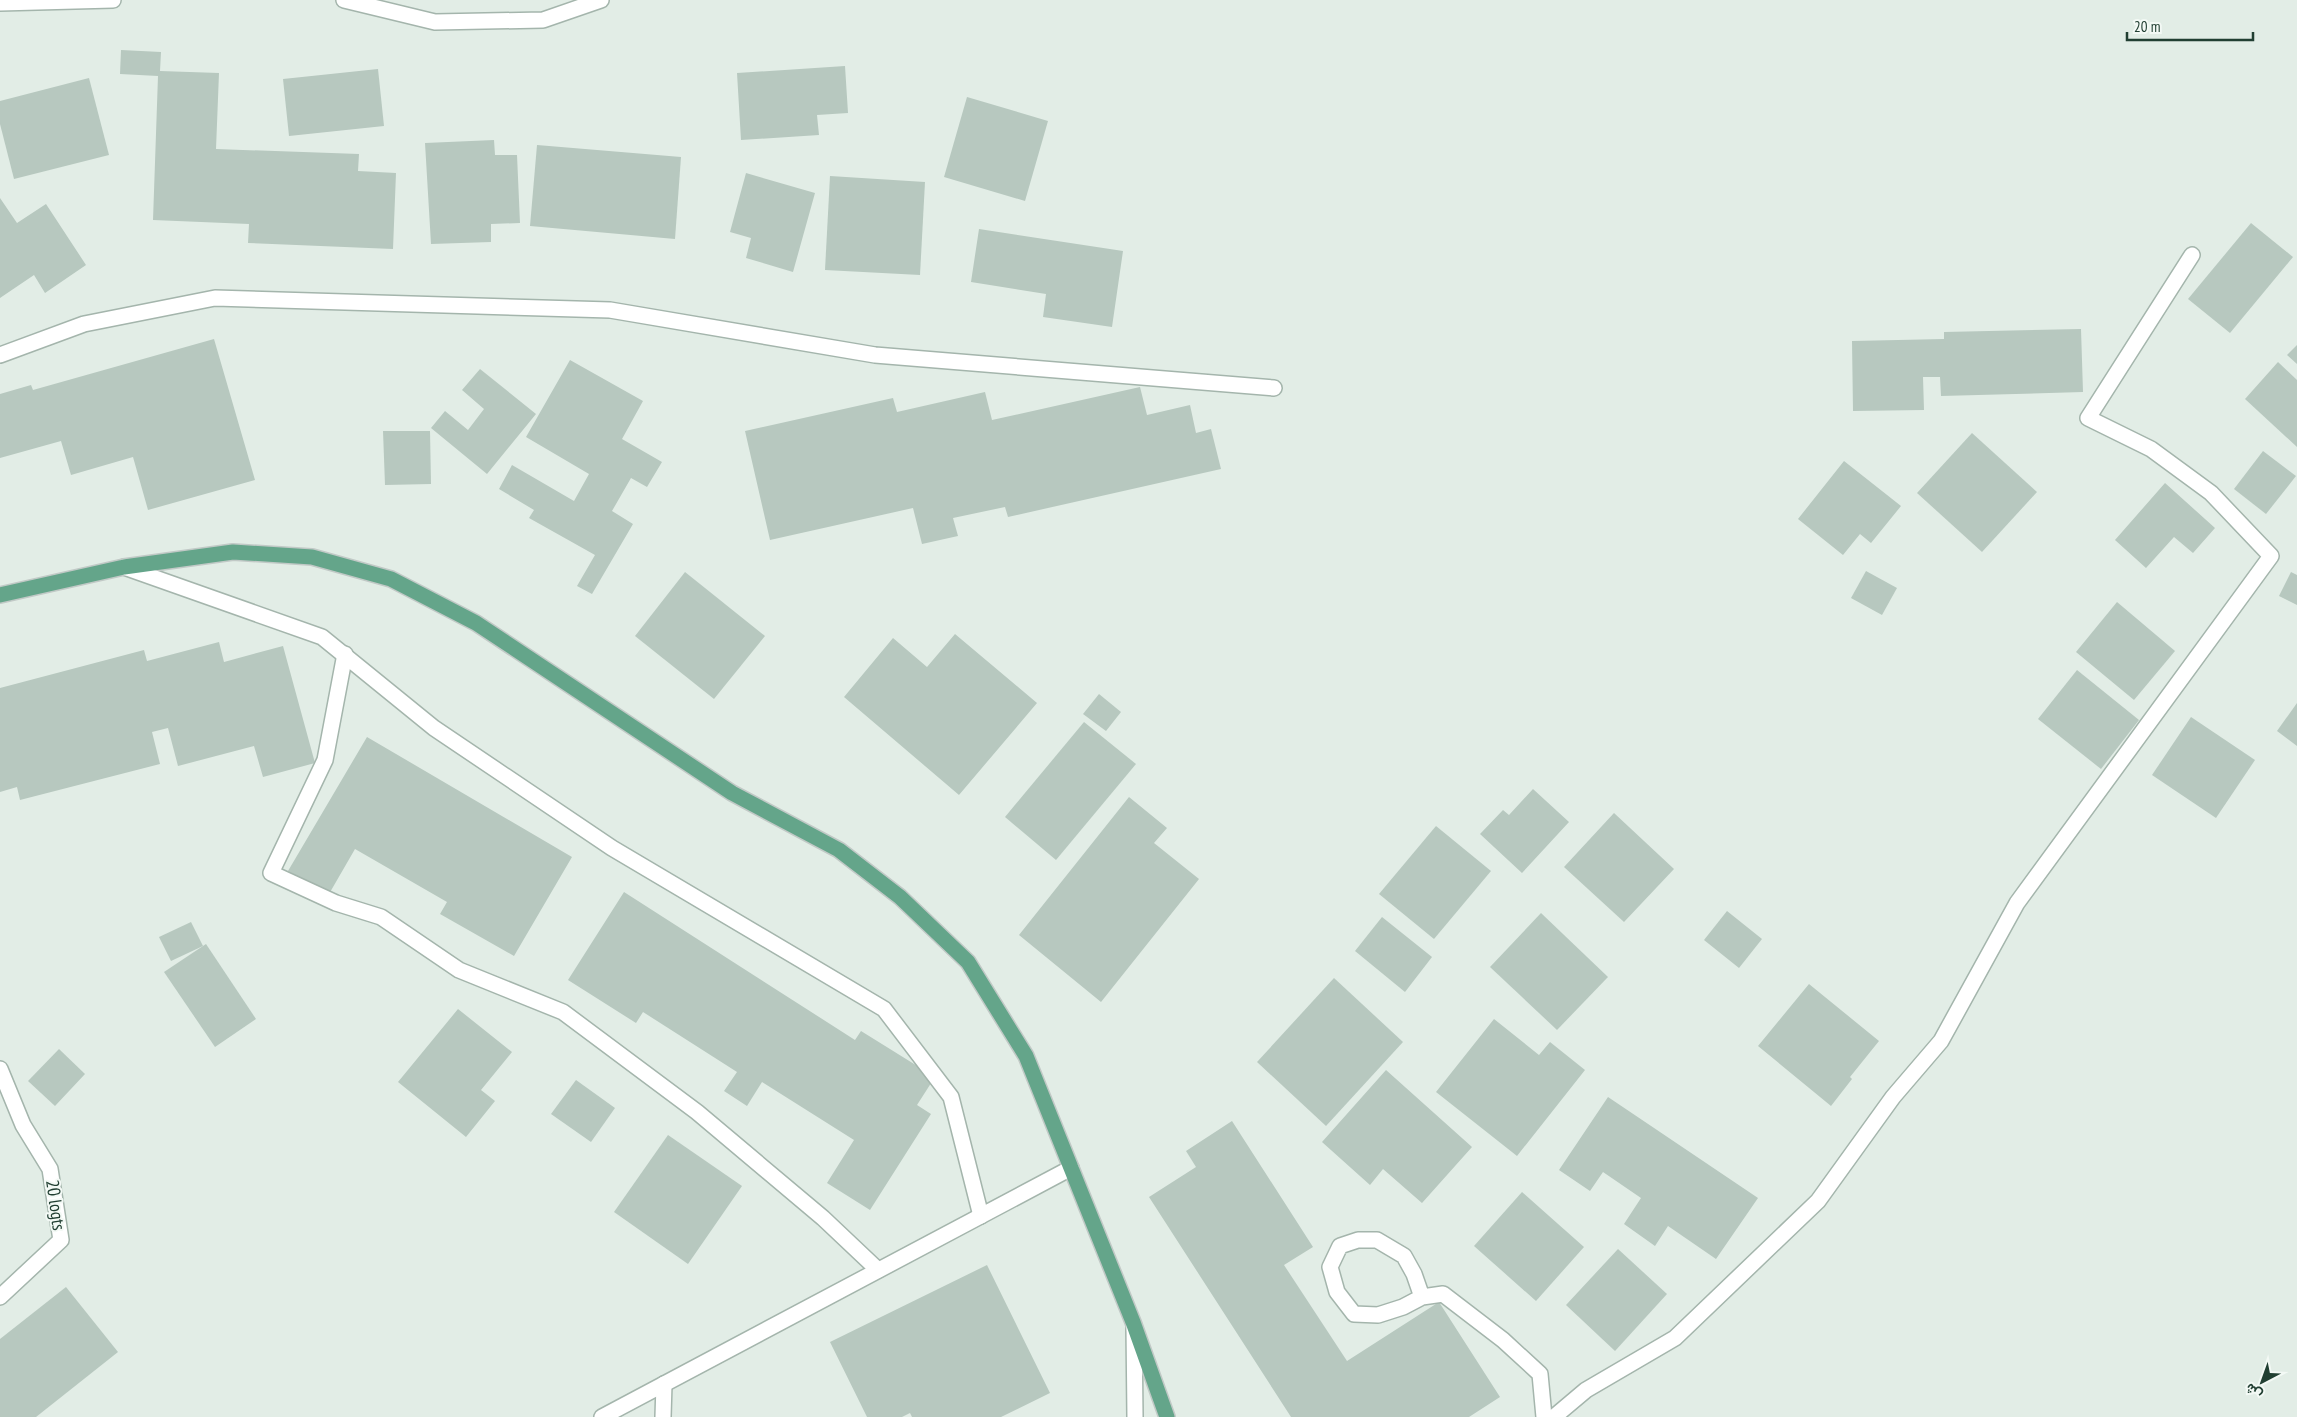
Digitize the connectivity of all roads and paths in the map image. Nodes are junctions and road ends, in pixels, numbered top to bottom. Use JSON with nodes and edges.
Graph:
{"nodes":[{"id":1,"x":113,"y":0,"type":"edge"},
{"id":2,"x":344,"y":0,"type":"edge"},
{"id":3,"x":601,"y":0,"type":"edge"},
{"id":4,"x":0,"y":3,"type":"edge"},
{"id":5,"x":2192,"y":255,"type":"dead end"},
{"id":6,"x":0,"y":355,"type":"edge"},
{"id":7,"x":1274,"y":388,"type":"dead end"},
{"id":8,"x":124,"y":567,"type":"junction"},
{"id":9,"x":0,"y":595,"type":"edge"},
{"id":10,"x":344,"y":654,"type":"junction"},
{"id":11,"x":0,"y":1068,"type":"edge"},
{"id":12,"x":1071,"y":1168,"type":"junction"},
{"id":13,"x":981,"y":1216,"type":"junction"},
{"id":14,"x":878,"y":1270,"type":"junction"},
{"id":15,"x":0,"y":1297,"type":"edge"},
{"id":16,"x":1422,"y":1297,"type":"junction"},
{"id":17,"x":1134,"y":1322,"type":"junction"},
{"id":18,"x":664,"y":1384,"type":"junction"},
{"id":19,"x":602,"y":1417,"type":"edge"},
{"id":20,"x":663,"y":1417,"type":"edge"},
{"id":21,"x":1135,"y":1417,"type":"edge"},
{"id":22,"x":1167,"y":1417,"type":"edge"},
{"id":23,"x":1544,"y":1417,"type":"edge"},
{"id":24,"x":1554,"y":1417,"type":"edge"}],
"edges":[{"from":1,"to":4,"type":"street"},
{"from":2,"to":3,"type":"street"},
{"from":5,"to":24,"type":"street"},
{"from":6,"to":7,"type":"street"},
{"from":8,"to":9,"type":"main road"},
{"from":8,"to":10,"type":"street"},
{"from":8,"to":12,"type":"main road"},
{"from":10,"to":13,"type":"street"},
{"from":10,"to":14,"type":"street"},
{"from":11,"to":15,"type":"street","name":"20 logts"},
{"from":12,"to":13,"type":"street"},
{"from":12,"to":17,"type":"main road"},
{"from":13,"to":14,"type":"street"},
{"from":14,"to":18,"type":"street"},
{"from":16,"to":16,"type":"street"},
{"from":16,"to":23,"type":"street"},
{"from":17,"to":21,"type":"street"},
{"from":17,"to":22,"type":"main road"},
{"from":18,"to":19,"type":"street"},
{"from":18,"to":20,"type":"street"}]}
